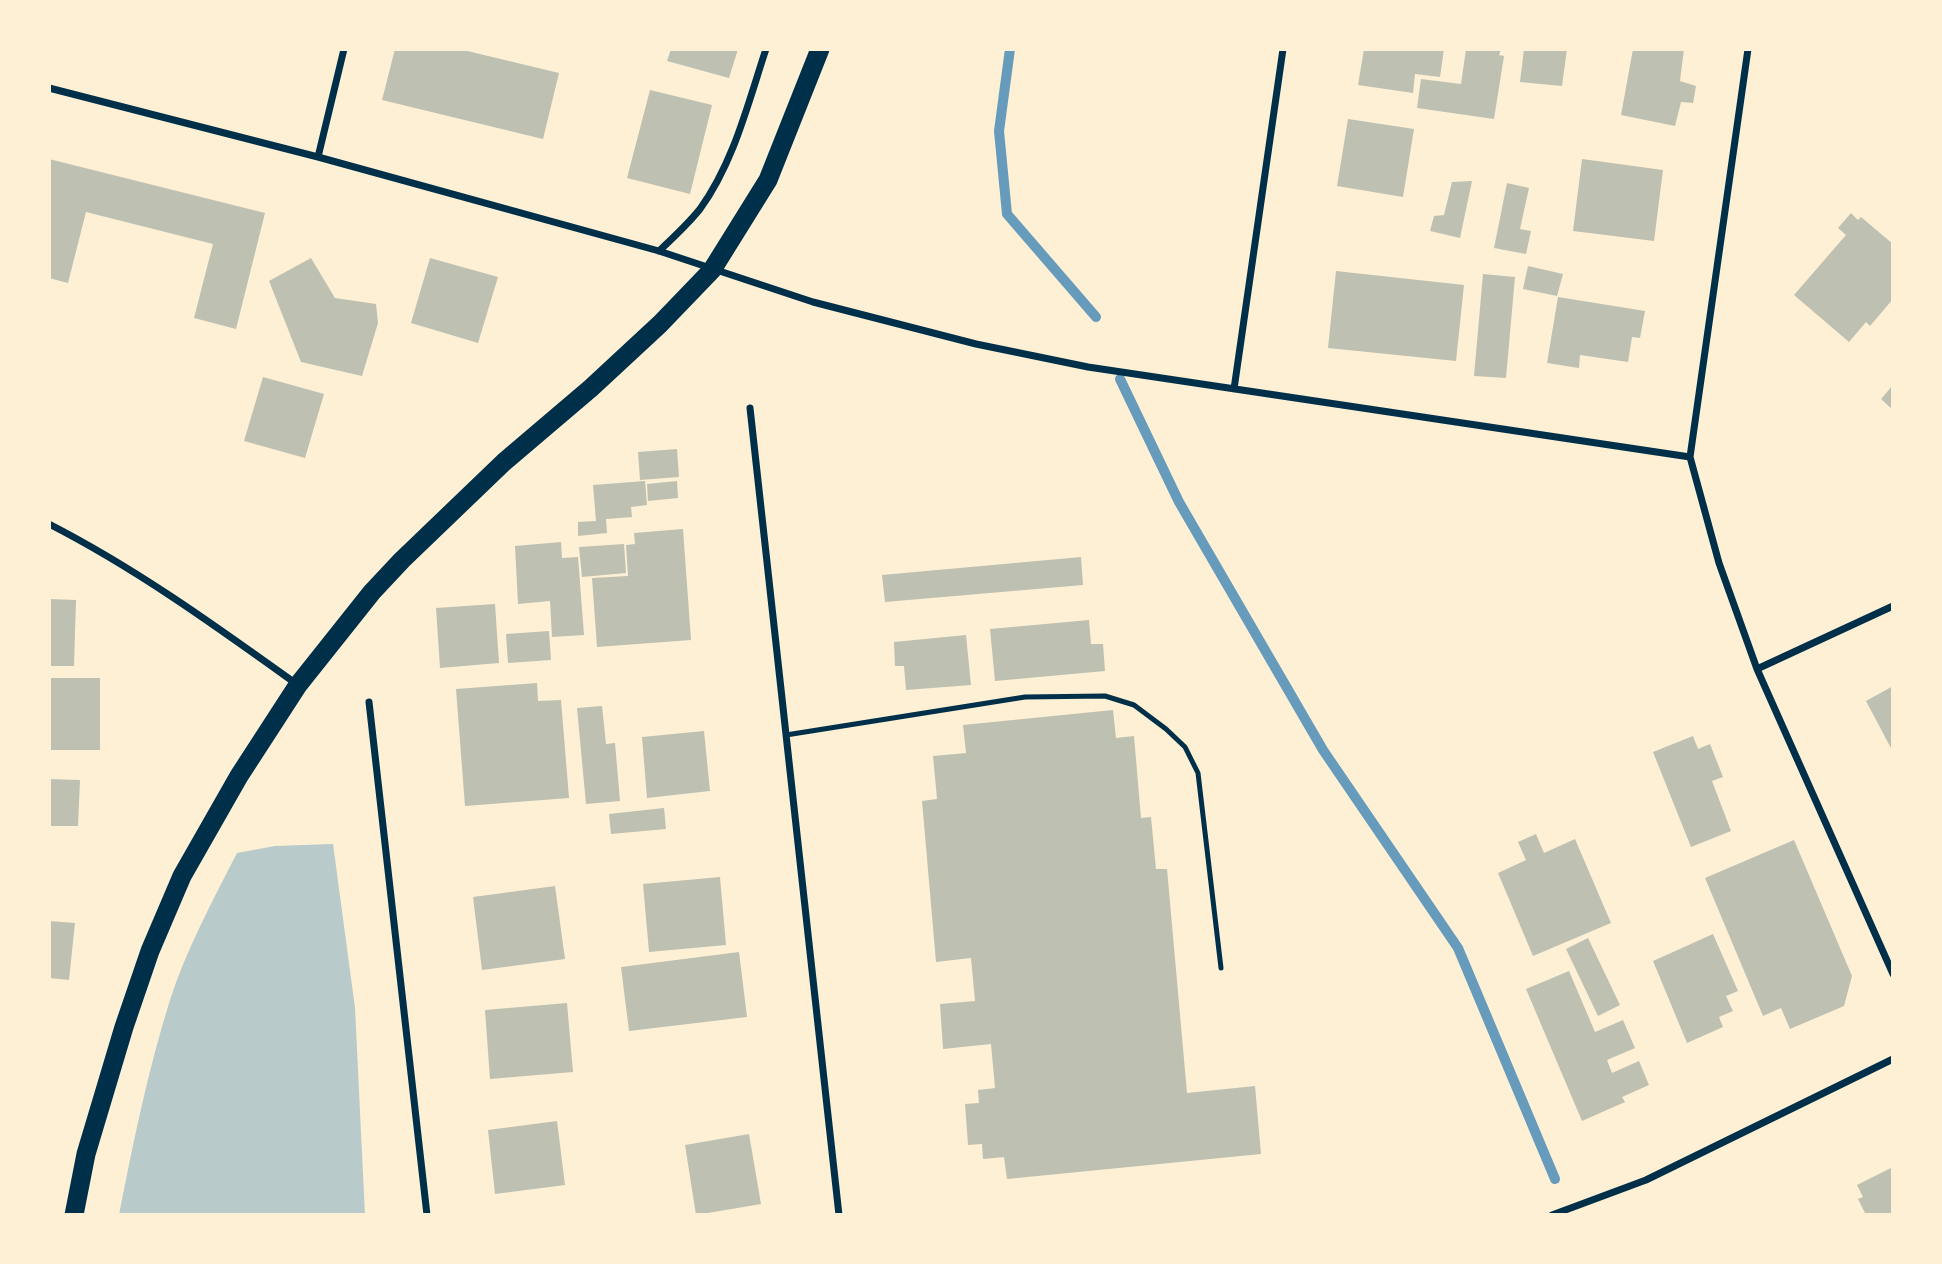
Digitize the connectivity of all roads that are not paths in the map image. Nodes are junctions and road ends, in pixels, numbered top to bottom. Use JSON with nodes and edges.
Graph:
{"nodes":[{"id":1,"x":344,"y":49,"type":"edge"},
{"id":2,"x":766,"y":49,"type":"edge"},
{"id":3,"x":820,"y":49,"type":"edge"},
{"id":4,"x":1283,"y":49,"type":"edge"},
{"id":5,"x":1748,"y":49,"type":"edge"},
{"id":6,"x":49,"y":88,"type":"edge"},
{"id":7,"x":318,"y":157,"type":"junction"},
{"id":8,"x":659,"y":251,"type":"junction"},
{"id":9,"x":712,"y":270,"type":"junction"},
{"id":10,"x":1234,"y":389,"type":"junction"},
{"id":11,"x":750,"y":408,"type":"dead end"},
{"id":12,"x":1690,"y":457,"type":"junction"},
{"id":13,"x":49,"y":524,"type":"edge"},
{"id":14,"x":1893,"y":606,"type":"edge"},
{"id":15,"x":1757,"y":669,"type":"junction"},
{"id":16,"x":298,"y":685,"type":"junction"},
{"id":17,"x":369,"y":702,"type":"dead end"},
{"id":18,"x":786,"y":735,"type":"junction"},
{"id":19,"x":1221,"y":968,"type":"dead end"},
{"id":20,"x":1893,"y":974,"type":"edge"},
{"id":21,"x":1893,"y":1059,"type":"edge"},
{"id":22,"x":74,"y":1215,"type":"edge"},
{"id":23,"x":427,"y":1215,"type":"edge"},
{"id":24,"x":839,"y":1215,"type":"edge"},
{"id":25,"x":1552,"y":1215,"type":"edge"}],
"edges":[{"from":1,"to":7,"type":"street"},
{"from":2,"to":8,"type":"street"},
{"from":3,"to":9,"type":"highway"},
{"from":4,"to":10,"type":"street"},
{"from":5,"to":12,"type":"street"},
{"from":6,"to":7,"type":"street"},
{"from":7,"to":8,"type":"street"},
{"from":8,"to":9,"type":"street"},
{"from":9,"to":10,"type":"street"},
{"from":9,"to":16,"type":"highway"},
{"from":10,"to":12,"type":"street"},
{"from":11,"to":18,"type":"street"},
{"from":12,"to":15,"type":"street"},
{"from":13,"to":16,"type":"street"},
{"from":14,"to":15,"type":"street"},
{"from":15,"to":20,"type":"street"},
{"from":16,"to":22,"type":"highway"},
{"from":17,"to":23,"type":"street"},
{"from":18,"to":19,"type":"lane"},
{"from":18,"to":24,"type":"street"},
{"from":21,"to":25,"type":"street"}]}
